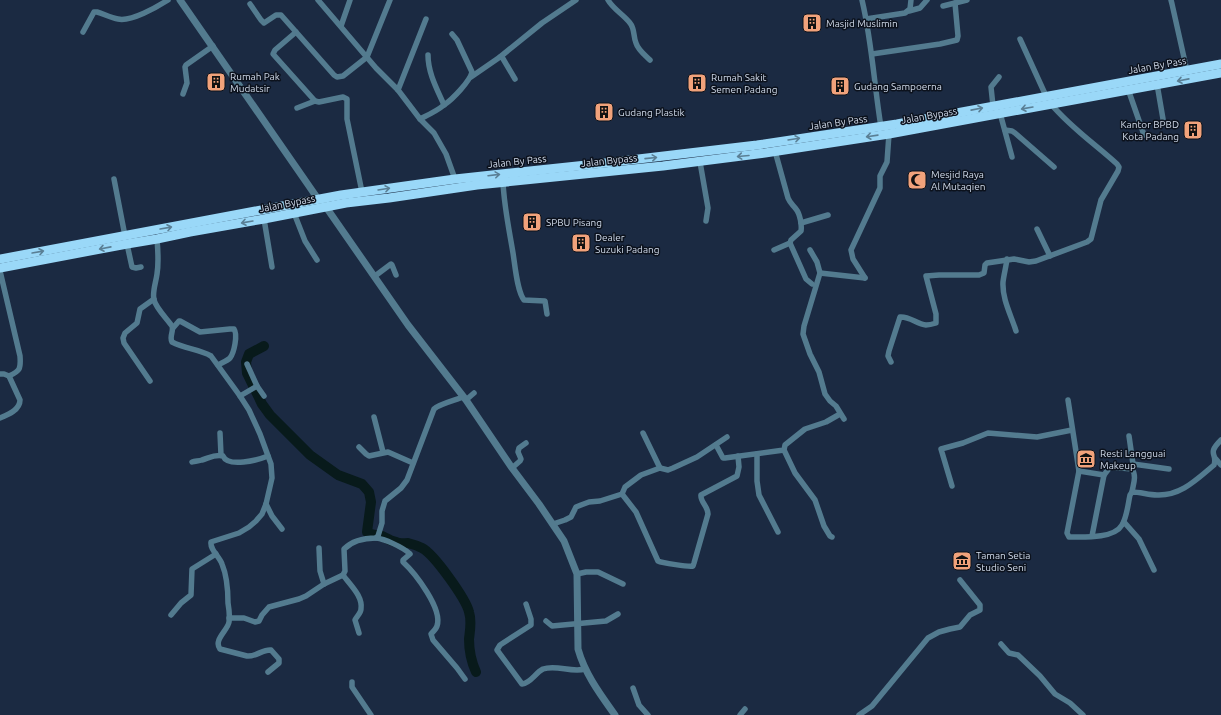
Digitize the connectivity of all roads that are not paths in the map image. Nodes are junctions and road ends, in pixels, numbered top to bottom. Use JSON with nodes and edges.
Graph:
{"nodes":[{"id":1,"x":168,"y":0,"type":"edge"},
{"id":2,"x":318,"y":0,"type":"edge"},
{"id":3,"x":350,"y":0,"type":"edge"},
{"id":4,"x":390,"y":0,"type":"edge"},
{"id":5,"x":576,"y":0,"type":"edge"},
{"id":6,"x":608,"y":0,"type":"edge"},
{"id":7,"x":862,"y":0,"type":"edge"},
{"id":8,"x":911,"y":0,"type":"edge"},
{"id":9,"x":927,"y":0,"type":"edge"},
{"id":10,"x":967,"y":0,"type":"edge"},
{"id":11,"x":1171,"y":0,"type":"edge"},
{"id":12,"x":182,"y":1,"type":"edge"},
{"id":13,"x":955,"y":3,"type":"junction"},
{"id":14,"x":250,"y":4,"type":"dead end"},
{"id":15,"x":943,"y":6,"type":"dead end"},
{"id":16,"x":909,"y":11,"type":"junction"},
{"id":17,"x":866,"y":18,"type":"junction"},
{"id":18,"x":426,"y":19,"type":"dead end"},
{"id":19,"x":341,"y":26,"type":"junction"},
{"id":20,"x":83,"y":32,"type":"dead end"},
{"id":21,"x":296,"y":32,"type":"junction"},
{"id":22,"x":452,"y":34,"type":"dead end"},
{"id":23,"x":1020,"y":39,"type":"dead end"},
{"id":24,"x":213,"y":46,"type":"junction"},
{"id":25,"x":872,"y":54,"type":"junction"},
{"id":26,"x":428,"y":55,"type":"dead end"},
{"id":27,"x":500,"y":56,"type":"junction"},
{"id":28,"x":367,"y":57,"type":"junction"},
{"id":29,"x":650,"y":60,"type":"dead end"},
{"id":30,"x":1221,"y":64,"type":"edge"},
{"id":31,"x":1187,"y":71,"type":"junction"},
{"id":32,"x":1221,"y":73,"type":"edge"},
{"id":33,"x":471,"y":77,"type":"junction"},
{"id":34,"x":999,"y":77,"type":"dead end"},
{"id":35,"x":515,"y":79,"type":"dead end"},
{"id":36,"x":1157,"y":84,"type":"junction"},
{"id":37,"x":1128,"y":89,"type":"junction"},
{"id":38,"x":398,"y":90,"type":"junction"},
{"id":39,"x":183,"y":94,"type":"dead end"},
{"id":40,"x":1049,"y":100,"type":"junction"},
{"id":41,"x":315,"y":101,"type":"junction"},
{"id":42,"x":444,"y":105,"type":"junction"},
{"id":43,"x":993,"y":106,"type":"junction"},
{"id":44,"x":297,"y":108,"type":"dead end"},
{"id":45,"x":1000,"y":113,"type":"junction"},
{"id":46,"x":420,"y":119,"type":"junction"},
{"id":47,"x":1163,"y":119,"type":"dead end"},
{"id":48,"x":881,"y":127,"type":"junction"},
{"id":49,"x":1005,"y":130,"type":"junction"},
{"id":50,"x":889,"y":134,"type":"junction"},
{"id":51,"x":1144,"y":135,"type":"dead end"},
{"id":52,"x":775,"y":152,"type":"junction"},
{"id":53,"x":1012,"y":157,"type":"dead end"},
{"id":54,"x":694,"y":159,"type":"junction"},
{"id":55,"x":1054,"y":167,"type":"dead end"},
{"id":56,"x":114,"y":179,"type":"dead end"},
{"id":57,"x":455,"y":179,"type":"junction"},
{"id":58,"x":503,"y":182,"type":"junction"},
{"id":59,"x":362,"y":192,"type":"junction"},
{"id":60,"x":318,"y":199,"type":"junction"},
{"id":61,"x":326,"y":207,"type":"junction"},
{"id":62,"x":294,"y":213,"type":"junction"},
{"id":63,"x":828,"y":215,"type":"dead end"},
{"id":64,"x":264,"y":219,"type":"junction"},
{"id":65,"x":706,"y":221,"type":"dead end"},
{"id":66,"x":801,"y":223,"type":"junction"},
{"id":67,"x":1037,"y":229,"type":"dead end"},
{"id":68,"x":157,"y":239,"type":"junction"},
{"id":69,"x":126,"y":240,"type":"junction"},
{"id":70,"x":790,"y":243,"type":"junction"},
{"id":71,"x":84,"y":248,"type":"junction"},
{"id":72,"x":774,"y":250,"type":"dead end"},
{"id":73,"x":810,"y":250,"type":"dead end"},
{"id":74,"x":1050,"y":256,"type":"junction"},
{"id":75,"x":0,"y":259,"type":"edge"},
{"id":76,"x":317,"y":260,"type":"dead end"},
{"id":77,"x":1007,"y":260,"type":"junction"},
{"id":78,"x":272,"y":266,"type":"dead end"},
{"id":79,"x":141,"y":267,"type":"dead end"},
{"id":80,"x":0,"y":270,"type":"edge"},
{"id":81,"x":820,"y":273,"type":"junction"},
{"id":82,"x":396,"y":275,"type":"dead end"},
{"id":83,"x":375,"y":276,"type":"junction"},
{"id":84,"x":812,"y":284,"type":"dead end"},
{"id":85,"x":154,"y":299,"type":"junction"},
{"id":86,"x":547,"y":314,"type":"dead end"},
{"id":87,"x":173,"y":328,"type":"junction"},
{"id":88,"x":1016,"y":331,"type":"dead end"},
{"id":89,"x":890,"y":362,"type":"dead end"},
{"id":90,"x":247,"y":364,"type":"dead end"},
{"id":91,"x":218,"y":365,"type":"junction"},
{"id":92,"x":0,"y":374,"type":"edge"},
{"id":93,"x":9,"y":376,"type":"junction"},
{"id":94,"x":150,"y":381,"type":"dead end"},
{"id":95,"x":254,"y":387,"type":"junction"},
{"id":96,"x":474,"y":394,"type":"dead end"},
{"id":97,"x":240,"y":396,"type":"junction"},
{"id":98,"x":264,"y":396,"type":"dead end"},
{"id":99,"x":464,"y":399,"type":"junction"},
{"id":100,"x":1068,"y":400,"type":"dead end"},
{"id":101,"x":374,"y":417,"type":"dead end"},
{"id":102,"x":0,"y":418,"type":"edge"},
{"id":103,"x":1072,"y":430,"type":"junction"},
{"id":104,"x":643,"y":432,"type":"dead end"},
{"id":105,"x":220,"y":433,"type":"dead end"},
{"id":106,"x":1129,"y":436,"type":"dead end"},
{"id":107,"x":727,"y":437,"type":"dead end"},
{"id":108,"x":1221,"y":440,"type":"edge"},
{"id":109,"x":526,"y":443,"type":"dead end"},
{"id":110,"x":716,"y":445,"type":"junction"},
{"id":111,"x":359,"y":447,"type":"dead end"},
{"id":112,"x":784,"y":450,"type":"junction"},
{"id":113,"x":383,"y":452,"type":"junction"},
{"id":114,"x":758,"y":454,"type":"junction"},
{"id":115,"x":221,"y":455,"type":"junction"},
{"id":116,"x":268,"y":456,"type":"junction"},
{"id":117,"x":738,"y":456,"type":"junction"},
{"id":118,"x":1213,"y":456,"type":"junction"},
{"id":119,"x":192,"y":462,"type":"dead end"},
{"id":120,"x":413,"y":463,"type":"junction"},
{"id":121,"x":1221,"y":466,"type":"edge"},
{"id":122,"x":1133,"y":467,"type":"junction"},
{"id":123,"x":512,"y":468,"type":"junction"},
{"id":124,"x":660,"y":468,"type":"junction"},
{"id":125,"x":1169,"y":469,"type":"dead end"},
{"id":126,"x":1079,"y":471,"type":"junction"},
{"id":127,"x":1104,"y":475,"type":"junction"},
{"id":128,"x":952,"y":486,"type":"dead end"},
{"id":129,"x":1132,"y":492,"type":"junction"},
{"id":130,"x":622,"y":494,"type":"junction"},
{"id":131,"x":266,"y":504,"type":"junction"},
{"id":132,"x":1124,"y":522,"type":"junction"},
{"id":133,"x":553,"y":524,"type":"junction"},
{"id":134,"x":282,"y":528,"type":"dead end"},
{"id":135,"x":778,"y":532,"type":"dead end"},
{"id":136,"x":377,"y":536,"type":"junction"},
{"id":137,"x":1092,"y":536,"type":"junction"},
{"id":138,"x":832,"y":537,"type":"dead end"},
{"id":139,"x":319,"y":548,"type":"dead end"},
{"id":140,"x":216,"y":554,"type":"junction"},
{"id":141,"x":1154,"y":570,"type":"dead end"},
{"id":142,"x":577,"y":574,"type":"junction"},
{"id":143,"x":343,"y":575,"type":"junction"},
{"id":144,"x":960,"y":580,"type":"dead end"},
{"id":145,"x":324,"y":584,"type":"junction"},
{"id":146,"x":623,"y":584,"type":"dead end"},
{"id":147,"x":526,"y":604,"type":"dead end"},
{"id":148,"x":171,"y":614,"type":"dead end"},
{"id":149,"x":618,"y":614,"type":"dead end"},
{"id":150,"x":229,"y":618,"type":"junction"},
{"id":151,"x":546,"y":621,"type":"dead end"},
{"id":152,"x":579,"y":624,"type":"junction"},
{"id":153,"x":359,"y":633,"type":"dead end"},
{"id":154,"x":1001,"y":644,"type":"dead end"},
{"id":155,"x":585,"y":669,"type":"junction"},
{"id":156,"x":268,"y":672,"type":"dead end"},
{"id":157,"x":465,"y":679,"type":"dead end"},
{"id":158,"x":352,"y":682,"type":"dead end"},
{"id":159,"x":632,"y":688,"type":"dead end"},
{"id":160,"x":744,"y":708,"type":"dead end"},
{"id":161,"x":370,"y":715,"type":"edge"},
{"id":162,"x":615,"y":715,"type":"edge"},
{"id":163,"x":648,"y":715,"type":"edge"},
{"id":164,"x":740,"y":715,"type":"edge"},
{"id":165,"x":859,"y":715,"type":"edge"},
{"id":166,"x":1083,"y":715,"type":"edge"}],
"edges":[{"from":1,"to":20,"type":"street"},
{"from":2,"to":19,"type":"street"},
{"from":3,"to":19,"type":"street"},
{"from":4,"to":28,"type":"street"},
{"from":5,"to":27,"type":"street"},
{"from":6,"to":29,"type":"street"},
{"from":7,"to":17,"type":"street"},
{"from":8,"to":16,"type":"street"},
{"from":9,"to":16,"type":"street"},
{"from":10,"to":13,"type":"street"},
{"from":11,"to":31,"type":"street"},
{"from":12,"to":24,"type":"street"},
{"from":13,"to":15,"type":"street"},
{"from":13,"to":25,"type":"street"},
{"from":14,"to":21,"type":"street"},
{"from":16,"to":17,"type":"street"},
{"from":17,"to":25,"type":"street"},
{"from":18,"to":38,"type":"street"},
{"from":19,"to":28,"type":"street"},
{"from":21,"to":28,"type":"street"},
{"from":21,"to":41,"type":"street"},
{"from":22,"to":33,"type":"street"},
{"from":23,"to":40,"type":"street"},
{"from":24,"to":39,"type":"street"},
{"from":24,"to":60,"type":"street"},
{"from":25,"to":48,"type":"street"},
{"from":26,"to":42,"type":"street"},
{"from":27,"to":33,"type":"street"},
{"from":27,"to":35,"type":"street"},
{"from":28,"to":38,"type":"street"},
{"from":30,"to":31,"type":"highway","name":"Jalan By Pass"},
{"from":31,"to":40,"type":"highway","name":"Jalan By Pass"},
{"from":32,"to":36,"type":"highway","name":"Jalan Bypass","one_way":true},
{"from":33,"to":42,"type":"street"},
{"from":34,"to":43,"type":"street"},
{"from":36,"to":37,"type":"highway","name":"Jalan Bypass"},
{"from":36,"to":47,"type":"street"},
{"from":37,"to":40,"type":"highway","name":"Jalan Bypass"},
{"from":37,"to":51,"type":"street"},
{"from":38,"to":46,"type":"street"},
{"from":40,"to":43,"type":"highway","name":"Jalan By Pass"},
{"from":40,"to":45,"type":"highway","name":"Jalan Bypass","one_way":true},
{"from":40,"to":74,"type":"street"},
{"from":41,"to":44,"type":"street"},
{"from":41,"to":59,"type":"street"},
{"from":42,"to":46,"type":"street"},
{"from":48,"to":43,"type":"highway","name":"Jalan By Pass","one_way":true},
{"from":45,"to":49,"type":"street"},
{"from":45,"to":50,"type":"highway","name":"Jalan Bypass"},
{"from":46,"to":57,"type":"street"},
{"from":54,"to":48,"type":"highway","name":"Jalan By Pass","one_way":true},
{"from":49,"to":53,"type":"street"},
{"from":49,"to":55,"type":"street"},
{"from":50,"to":52,"type":"highway","name":"Jalan Bypass","one_way":true},
{"from":50,"to":81,"type":"street"},
{"from":52,"to":54,"type":"highway","name":"Jalan Bypass","one_way":true},
{"from":52,"to":66,"type":"street"},
{"from":57,"to":54,"type":"highway","name":"Jalan By Pass","one_way":true},
{"from":54,"to":58,"type":"highway","name":"Jalan Bypass"},
{"from":54,"to":65,"type":"street"},
{"from":56,"to":69,"type":"street"},
{"from":59,"to":57,"type":"highway","name":"Jalan Bypass","one_way":true},
{"from":58,"to":61,"type":"highway","name":"Jalan Bypass"},
{"from":58,"to":86,"type":"street"},
{"from":59,"to":60,"type":"highway","name":"Jalan Bypass"},
{"from":60,"to":61,"type":"street"},
{"from":69,"to":60,"type":"highway","name":"Jalan Bypass","one_way":true},
{"from":61,"to":62,"type":"highway","name":"Jalan Bypass"},
{"from":61,"to":83,"type":"street"},
{"from":62,"to":64,"type":"highway","name":"Jalan Bypass"},
{"from":62,"to":76,"type":"street"},
{"from":63,"to":66,"type":"street"},
{"from":64,"to":68,"type":"highway","name":"Jalan Bypass","one_way":true},
{"from":64,"to":78,"type":"street"},
{"from":66,"to":70,"type":"street"},
{"from":67,"to":74,"type":"street"},
{"from":68,"to":69,"type":"highway","name":"Jalan Bypass"},
{"from":68,"to":85,"type":"street"},
{"from":69,"to":71,"type":"highway"},
{"from":69,"to":79,"type":"street"},
{"from":70,"to":72,"type":"street"},
{"from":70,"to":84,"type":"street"},
{"from":75,"to":71,"type":"highway","one_way":true},
{"from":71,"to":80,"type":"highway"},
{"from":73,"to":81,"type":"street"},
{"from":74,"to":77,"type":"street"},
{"from":77,"to":88,"type":"street"},
{"from":77,"to":89,"type":"street"},
{"from":80,"to":93,"type":"street"},
{"from":81,"to":112,"type":"street"},
{"from":82,"to":83,"type":"street"},
{"from":83,"to":99,"type":"street"},
{"from":85,"to":87,"type":"street"},
{"from":85,"to":94,"type":"street"},
{"from":87,"to":91,"type":"street"},
{"from":87,"to":91,"type":"street"},
{"from":90,"to":95,"type":"street"},
{"from":91,"to":97,"type":"street"},
{"from":92,"to":93,"type":"street"},
{"from":93,"to":102,"type":"street"},
{"from":95,"to":97,"type":"street"},
{"from":95,"to":98,"type":"street"},
{"from":96,"to":99,"type":"street"},
{"from":97,"to":116,"type":"street"},
{"from":99,"to":120,"type":"street"},
{"from":99,"to":123,"type":"street"},
{"from":100,"to":103,"type":"street"},
{"from":101,"to":113,"type":"street"},
{"from":103,"to":126,"type":"street"},
{"from":103,"to":128,"type":"street"},
{"from":104,"to":124,"type":"street"},
{"from":105,"to":115,"type":"street"},
{"from":106,"to":122,"type":"street"},
{"from":107,"to":110,"type":"street"},
{"from":108,"to":118,"type":"street"},
{"from":109,"to":123,"type":"street"},
{"from":110,"to":117,"type":"street"},
{"from":110,"to":124,"type":"street"},
{"from":111,"to":113,"type":"street"},
{"from":112,"to":114,"type":"street"},
{"from":112,"to":138,"type":"street"},
{"from":113,"to":120,"type":"street"},
{"from":114,"to":117,"type":"street"},
{"from":114,"to":135,"type":"street"},
{"from":115,"to":116,"type":"street"},
{"from":115,"to":119,"type":"street"},
{"from":116,"to":131,"type":"street"},
{"from":117,"to":130,"type":"street"},
{"from":118,"to":121,"type":"street"},
{"from":118,"to":129,"type":"street"},
{"from":120,"to":136,"type":"street"},
{"from":122,"to":125,"type":"street"},
{"from":122,"to":127,"type":"street"},
{"from":122,"to":129,"type":"street"},
{"from":123,"to":133,"type":"street"},
{"from":124,"to":130,"type":"street"},
{"from":126,"to":127,"type":"street"},
{"from":126,"to":137,"type":"street"},
{"from":127,"to":137,"type":"street"},
{"from":129,"to":132,"type":"street"},
{"from":130,"to":133,"type":"street"},
{"from":131,"to":134,"type":"street"},
{"from":131,"to":140,"type":"street"},
{"from":132,"to":137,"type":"street"},
{"from":132,"to":141,"type":"street"},
{"from":133,"to":142,"type":"street"},
{"from":136,"to":143,"type":"street"},
{"from":136,"to":157,"type":"street"},
{"from":139,"to":145,"type":"street"},
{"from":140,"to":148,"type":"street"},
{"from":140,"to":150,"type":"street"},
{"from":142,"to":146,"type":"street"},
{"from":142,"to":152,"type":"street"},
{"from":143,"to":145,"type":"street"},
{"from":143,"to":153,"type":"street"},
{"from":144,"to":165,"type":"street"},
{"from":145,"to":150,"type":"street"},
{"from":147,"to":155,"type":"street"},
{"from":149,"to":152,"type":"street"},
{"from":150,"to":156,"type":"street"},
{"from":151,"to":152,"type":"street"},
{"from":152,"to":155,"type":"street"},
{"from":154,"to":166,"type":"street"},
{"from":155,"to":162,"type":"street"},
{"from":158,"to":161,"type":"street"},
{"from":159,"to":163,"type":"street"},
{"from":160,"to":164,"type":"street"}]}
